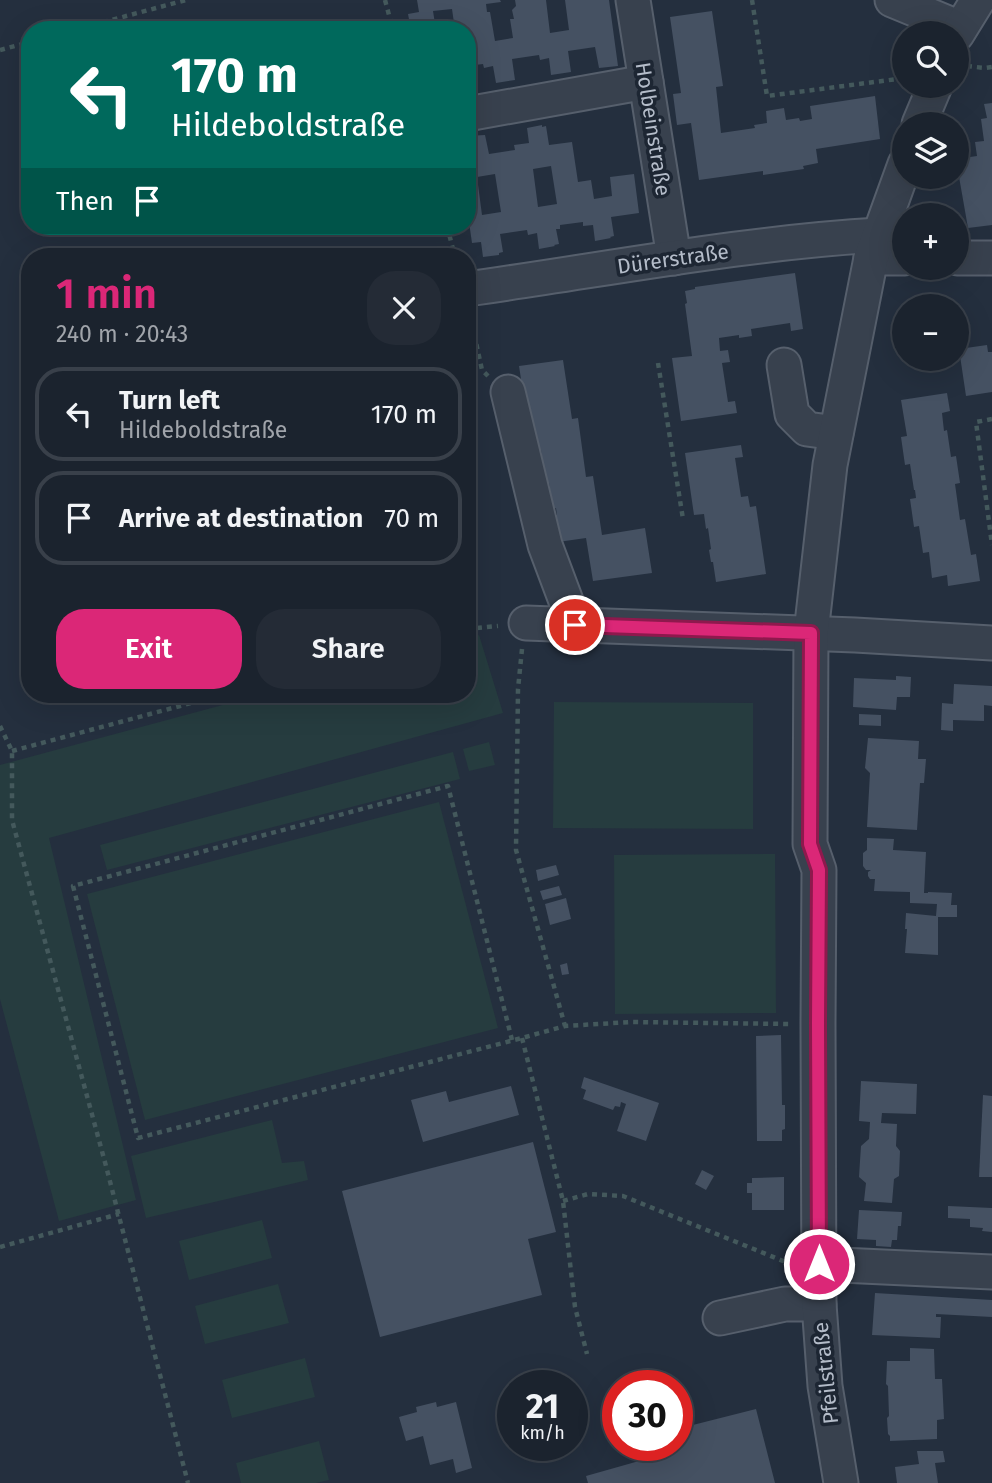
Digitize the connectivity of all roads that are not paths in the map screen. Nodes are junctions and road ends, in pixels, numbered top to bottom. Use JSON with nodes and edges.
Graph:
{"nodes":[{"id":1,"x":632,"y":0,"type":"edge"},
{"id":2,"x":892,"y":0,"type":"edge"},
{"id":3,"x":978,"y":0,"type":"edge"},
{"id":4,"x":937,"y":21,"type":"edge"},
{"id":5,"x":965,"y":21,"type":"edge"},
{"id":6,"x":646,"y":82,"type":"junction"},
{"id":7,"x":476,"y":112,"type":"edge"},
{"id":8,"x":896,"y":189,"type":"edge"},
{"id":9,"x":875,"y":246,"type":"junction"},
{"id":10,"x":892,"y":253,"type":"edge"},
{"id":11,"x":674,"y":258,"type":"junction"},
{"id":12,"x":969,"y":258,"type":"edge"},
{"id":13,"x":992,"y":258,"type":"edge"},
{"id":14,"x":476,"y":288,"type":"edge"},
{"id":15,"x":784,"y":365,"type":"dead end"},
{"id":16,"x":508,"y":392,"type":"road end"},
{"id":17,"x":836,"y":433,"type":"junction"},
{"id":18,"x":526,"y":623,"type":"road end"},
{"id":19,"x":575,"y":625,"type":"junction"},
{"id":20,"x":811,"y":633,"type":"junction"},
{"id":21,"x":992,"y":643,"type":"edge"},
{"id":22,"x":819,"y":1264,"type":"junction"},
{"id":23,"x":992,"y":1272,"type":"edge"},
{"id":24,"x":820,"y":1304,"type":"junction"},
{"id":25,"x":720,"y":1318,"type":"dead end"},
{"id":26,"x":841,"y":1483,"type":"edge"}],
"edges":[{"from":1,"to":6,"type":"street","name":"Holbeinstraße"},
{"from":2,"to":4,"type":"street"},
{"from":3,"to":5,"type":"street"},
{"from":6,"to":7,"type":"street"},
{"from":6,"to":11,"type":"street","name":"Holbeinstraße"},
{"from":8,"to":9,"type":"street"},
{"from":9,"to":10,"type":"street","name":"Dürerstraße"},
{"from":9,"to":11,"type":"street","name":"Dürerstraße"},
{"from":9,"to":17,"type":"street"},
{"from":11,"to":14,"type":"street","name":"Dürerstraße"},
{"from":12,"to":13,"type":"street"},
{"from":15,"to":17,"type":"street"},
{"from":16,"to":19,"type":"street"},
{"from":17,"to":20,"type":"street"},
{"from":18,"to":19,"type":"street"},
{"from":19,"to":20,"type":"street"},
{"from":20,"to":21,"type":"street"},
{"from":20,"to":22,"type":"street","name":"Pfeilstraße"},
{"from":22,"to":23,"type":"street"},
{"from":22,"to":24,"type":"street","name":"Pfeilstraße"},
{"from":24,"to":25,"type":"street"},
{"from":24,"to":26,"type":"street","name":"Pfeilstraße"}]}
